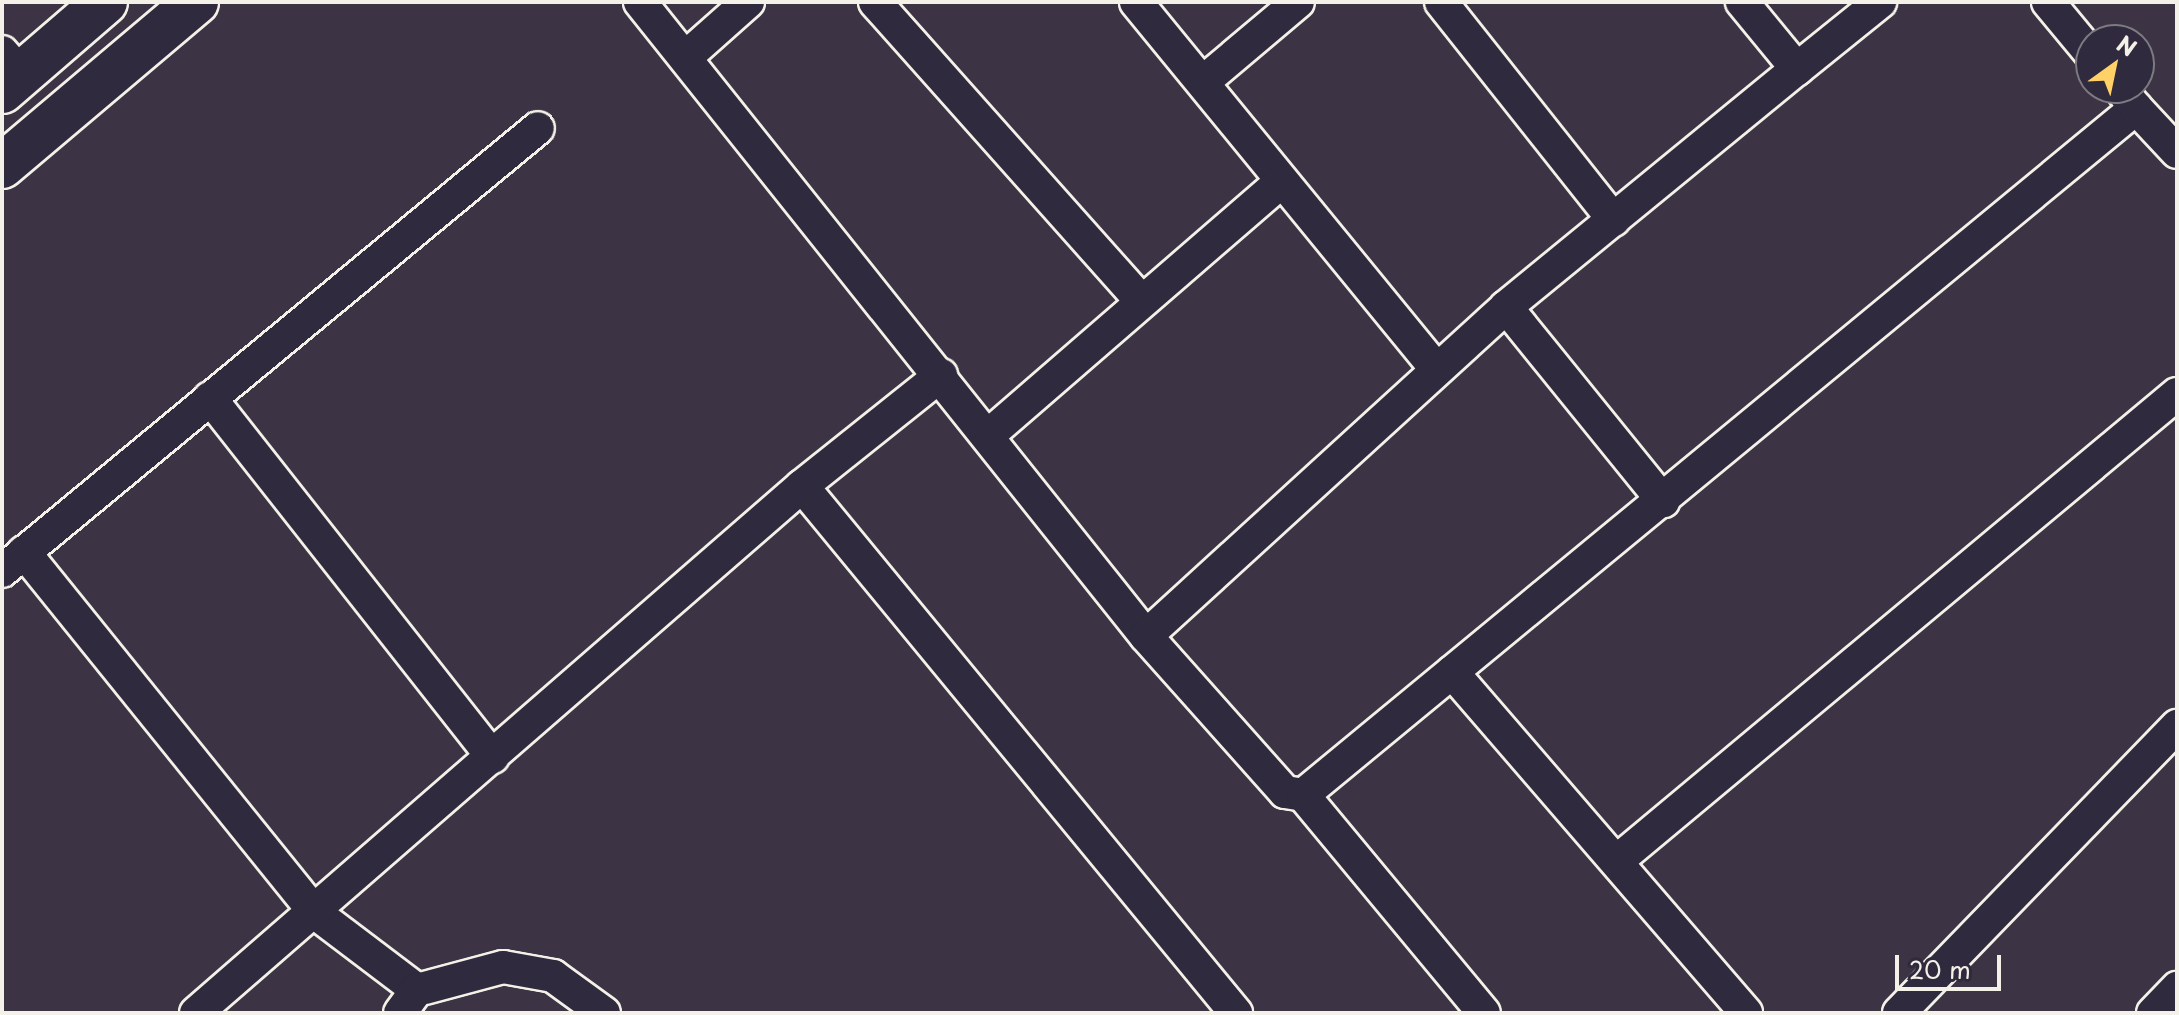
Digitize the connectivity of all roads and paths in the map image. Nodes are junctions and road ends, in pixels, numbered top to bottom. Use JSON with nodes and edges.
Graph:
{"nodes":[{"id":1,"x":105,"y":2,"type":"edge"},
{"id":2,"x":196,"y":2,"type":"edge"},
{"id":3,"x":640,"y":2,"type":"edge"},
{"id":4,"x":748,"y":2,"type":"edge"},
{"id":5,"x":875,"y":2,"type":"edge"},
{"id":6,"x":1136,"y":2,"type":"edge"},
{"id":7,"x":1298,"y":2,"type":"edge"},
{"id":8,"x":1441,"y":2,"type":"edge"},
{"id":9,"x":1742,"y":2,"type":"edge"},
{"id":10,"x":1880,"y":2,"type":"edge"},
{"id":11,"x":2048,"y":2,"type":"edge"},
{"id":12,"x":2075,"y":35,"type":"edge"},
{"id":13,"x":686,"y":57,"type":"junction"},
{"id":14,"x":1797,"y":69,"type":"junction"},
{"id":15,"x":8,"y":72,"type":"edge"},
{"id":16,"x":1203,"y":82,"type":"junction"},
{"id":17,"x":2121,"y":104,"type":"edge"},
{"id":18,"x":2133,"y":104,"type":"edge"},
{"id":19,"x":538,"y":128,"type":"dead end"},
{"id":20,"x":2177,"y":152,"type":"edge"},
{"id":21,"x":2,"y":166,"type":"edge"},
{"id":22,"x":1281,"y":182,"type":"junction"},
{"id":23,"x":1614,"y":220,"type":"junction"},
{"id":24,"x":1140,"y":299,"type":"junction"},
{"id":25,"x":1506,"y":307,"type":"junction"},
{"id":26,"x":1437,"y":370,"type":"junction"},
{"id":27,"x":941,"y":375,"type":"junction"},
{"id":28,"x":2177,"y":394,"type":"edge"},
{"id":29,"x":210,"y":398,"type":"junction"},
{"id":30,"x":991,"y":433,"type":"junction"},
{"id":31,"x":802,"y":486,"type":"junction"},
{"id":32,"x":1663,"y":501,"type":"junction"},
{"id":33,"x":13,"y":561,"type":"edge"},
{"id":34,"x":1146,"y":636,"type":"junction"},
{"id":35,"x":1452,"y":672,"type":"junction"},
{"id":36,"x":2177,"y":726,"type":"edge"},
{"id":37,"x":492,"y":757,"type":"junction"},
{"id":38,"x":1303,"y":795,"type":"junction"},
{"id":39,"x":1617,"y":861,"type":"junction"},
{"id":40,"x":314,"y":912,"type":"junction"},
{"id":41,"x":2177,"y":988,"type":"edge"},
{"id":42,"x":408,"y":1002,"type":"edge"},
{"id":43,"x":196,"y":1013,"type":"edge"},
{"id":44,"x":604,"y":1013,"type":"edge"},
{"id":45,"x":1236,"y":1013,"type":"edge"},
{"id":46,"x":1484,"y":1013,"type":"edge"},
{"id":47,"x":1746,"y":1013,"type":"edge"},
{"id":48,"x":1899,"y":1013,"type":"edge"},
{"id":49,"x":2153,"y":1013,"type":"edge"}],
"edges":[{"from":1,"to":15,"type":"main road"},
{"from":2,"to":21,"type":"main road"},
{"from":3,"to":13,"type":"street"},
{"from":4,"to":13,"type":"street"},
{"from":5,"to":24,"type":"street"},
{"from":6,"to":16,"type":"street"},
{"from":7,"to":16,"type":"street"},
{"from":8,"to":23,"type":"street"},
{"from":9,"to":14,"type":"street"},
{"from":10,"to":14,"type":"street"},
{"from":11,"to":12,"type":"street"},
{"from":13,"to":27,"type":"street"},
{"from":14,"to":23,"type":"street"},
{"from":16,"to":22,"type":"street"},
{"from":17,"to":32,"type":"street"},
{"from":18,"to":20,"type":"street"},
{"from":19,"to":29,"type":"street"},
{"from":22,"to":24,"type":"street"},
{"from":22,"to":26,"type":"street"},
{"from":23,"to":25,"type":"street"},
{"from":24,"to":30,"type":"street"},
{"from":25,"to":26,"type":"street"},
{"from":25,"to":32,"type":"street"},
{"from":26,"to":34,"type":"street"},
{"from":27,"to":30,"type":"street"},
{"from":27,"to":31,"type":"street"},
{"from":28,"to":39,"type":"street"},
{"from":29,"to":33,"type":"street"},
{"from":29,"to":37,"type":"street"},
{"from":30,"to":34,"type":"street"},
{"from":31,"to":37,"type":"street"},
{"from":31,"to":45,"type":"street"},
{"from":32,"to":35,"type":"street"},
{"from":33,"to":40,"type":"street"},
{"from":34,"to":38,"type":"street"},
{"from":35,"to":38,"type":"street"},
{"from":35,"to":39,"type":"street"},
{"from":36,"to":48,"type":"street"},
{"from":37,"to":40,"type":"street"},
{"from":38,"to":46,"type":"street"},
{"from":39,"to":47,"type":"street"},
{"from":40,"to":42,"type":"street"},
{"from":40,"to":43,"type":"street"},
{"from":41,"to":49,"type":"street"},
{"from":42,"to":44,"type":"street"}]}
